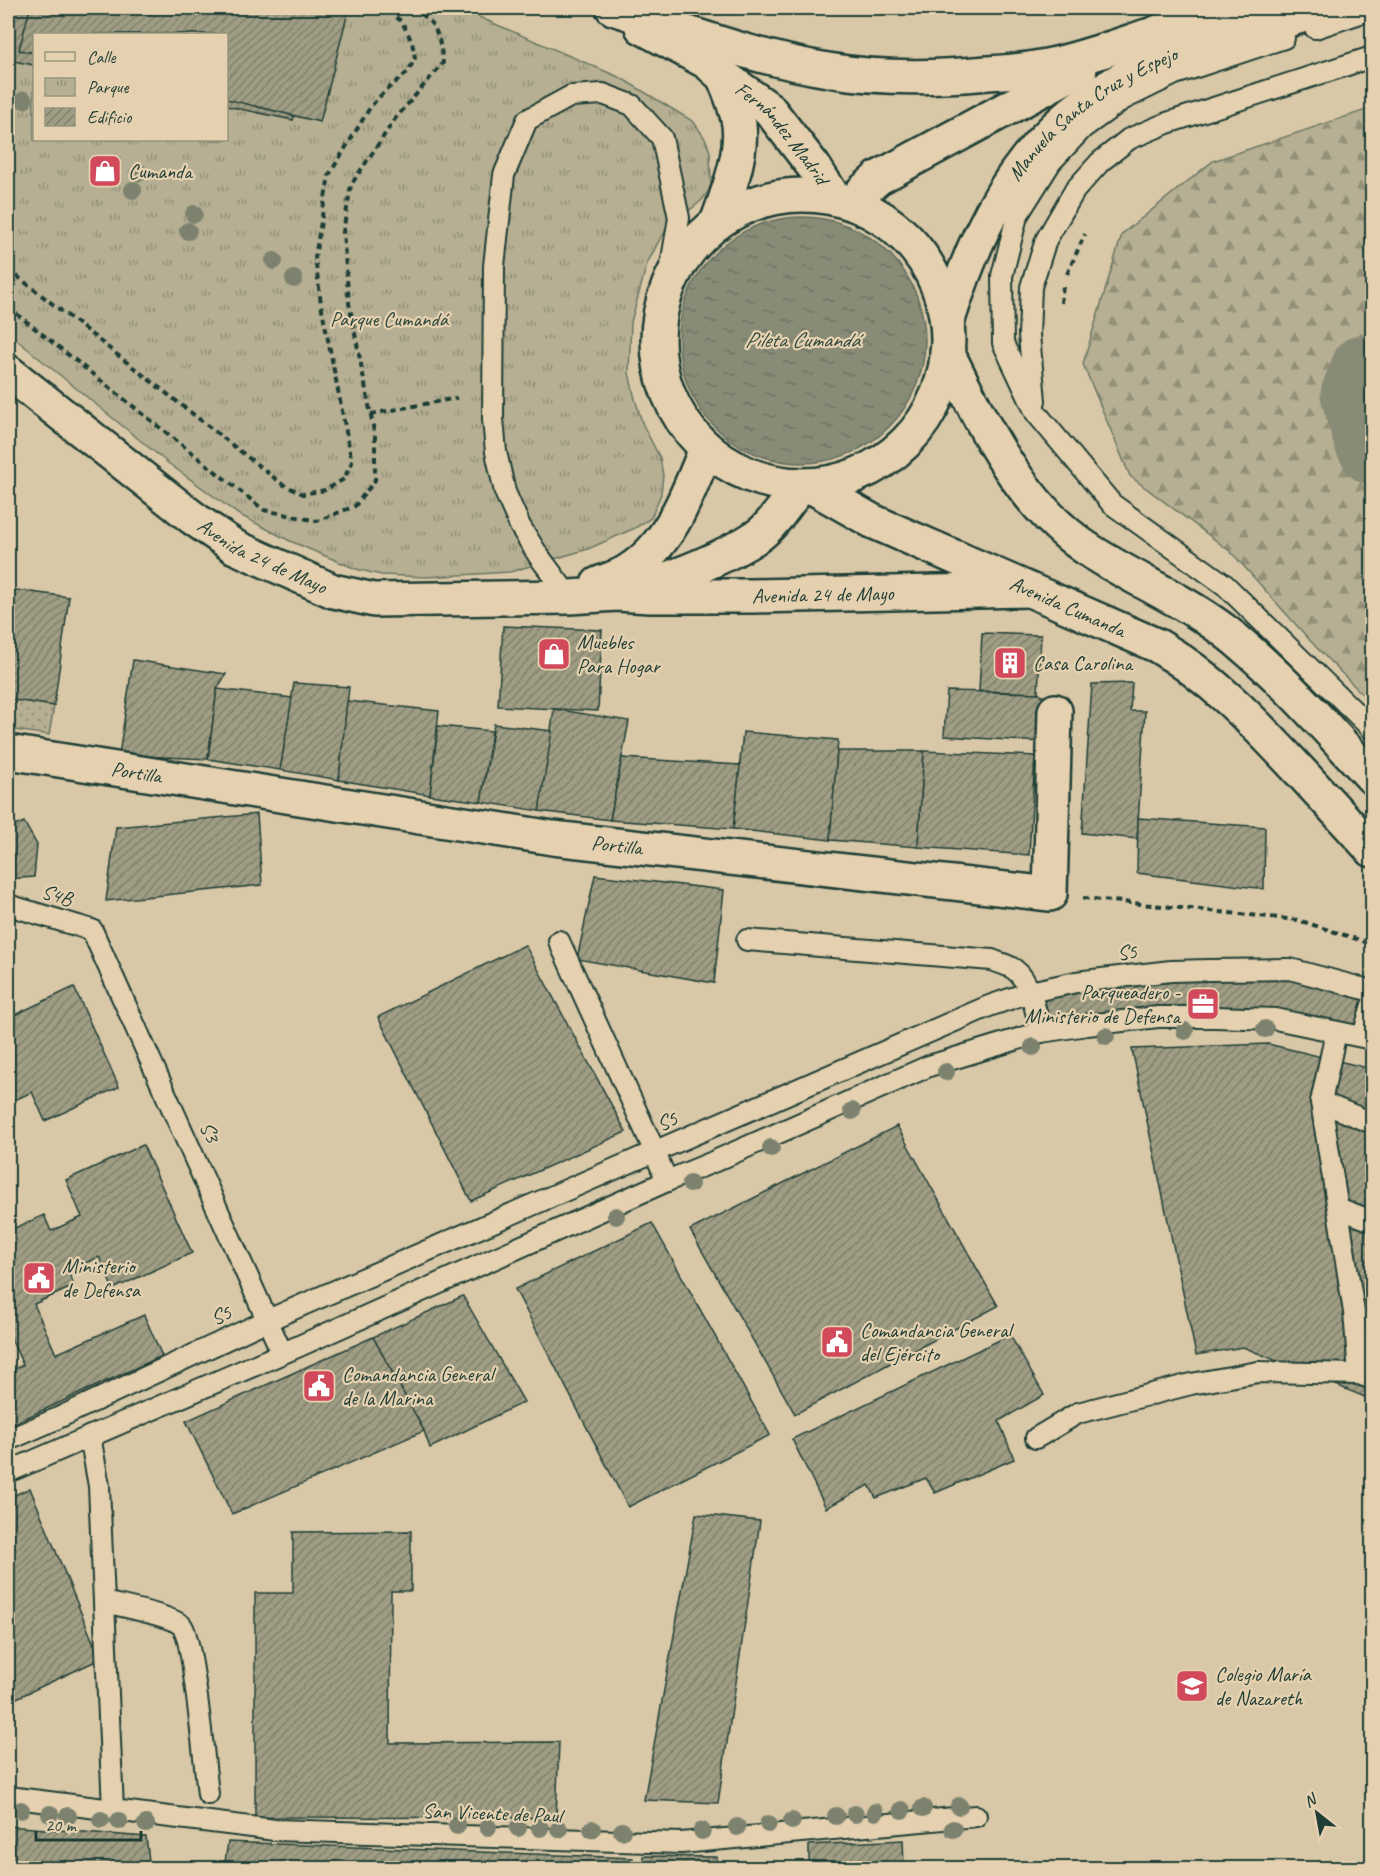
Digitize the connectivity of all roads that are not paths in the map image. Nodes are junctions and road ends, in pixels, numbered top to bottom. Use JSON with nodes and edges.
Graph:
{"nodes":[{"id":1,"x":606,"y":8,"type":"edge"},
{"id":2,"x":613,"y":8,"type":"edge"},
{"id":3,"x":1237,"y":8,"type":"edge"},
{"id":4,"x":1329,"y":8,"type":"edge"},
{"id":5,"x":1372,"y":9,"type":"edge"},
{"id":6,"x":1147,"y":36,"type":"junction"},
{"id":7,"x":1372,"y":57,"type":"edge"},
{"id":8,"x":723,"y":76,"type":"junction"},
{"id":9,"x":844,"y":201,"type":"junction"},
{"id":10,"x":717,"y":223,"type":"junction"},
{"id":11,"x":667,"y":289,"type":"junction"},
{"id":12,"x":947,"y":338,"type":"junction"},
{"id":13,"x":8,"y":372,"type":"edge"},
{"id":14,"x":1036,"y":413,"type":"junction"},
{"id":15,"x":706,"y":449,"type":"junction"},
{"id":16,"x":805,"y":485,"type":"junction"},
{"id":17,"x":1027,"y":590,"type":"junction"},
{"id":18,"x":617,"y":594,"type":"junction"},
{"id":19,"x":569,"y":597,"type":"junction"},
{"id":20,"x":1055,"y":711,"type":"dead end"},
{"id":21,"x":1372,"y":729,"type":"edge"},
{"id":22,"x":1267,"y":736,"type":"junction"},
{"id":23,"x":8,"y":752,"type":"edge"},
{"id":24,"x":1372,"y":777,"type":"edge"},
{"id":25,"x":1372,"y":850,"type":"edge"},
{"id":26,"x":1372,"y":865,"type":"edge"},
{"id":27,"x":8,"y":904,"type":"edge"},
{"id":28,"x":92,"y":930,"type":"joint"},
{"id":29,"x":747,"y":940,"type":"dead end"},
{"id":30,"x":560,"y":941,"type":"dead end"},
{"id":31,"x":1372,"y":991,"type":"edge"},
{"id":32,"x":1030,"y":992,"type":"junction"},
{"id":33,"x":1372,"y":1005,"type":"edge"},
{"id":34,"x":1041,"y":1032,"type":"junction"},
{"id":35,"x":1336,"y":1032,"type":"junction"},
{"id":36,"x":1368,"y":1038,"type":"edge"},
{"id":37,"x":1321,"y":1102,"type":"junction"},
{"id":38,"x":1372,"y":1123,"type":"edge"},
{"id":39,"x":655,"y":1152,"type":"junction"},
{"id":40,"x":667,"y":1181,"type":"junction"},
{"id":41,"x":1338,"y":1208,"type":"junction"},
{"id":42,"x":1372,"y":1221,"type":"edge"},
{"id":43,"x":1363,"y":1315,"type":"edge"},
{"id":44,"x":268,"y":1320,"type":"junction"},
{"id":45,"x":282,"y":1353,"type":"junction"},
{"id":46,"x":1366,"y":1376,"type":"edge"},
{"id":47,"x":90,"y":1436,"type":"junction"},
{"id":48,"x":1036,"y":1438,"type":"dead end"},
{"id":49,"x":8,"y":1440,"type":"edge"},
{"id":50,"x":8,"y":1472,"type":"edge"},
{"id":51,"x":104,"y":1602,"type":"junction"},
{"id":52,"x":208,"y":1794,"type":"dead end"},
{"id":53,"x":8,"y":1797,"type":"edge"},
{"id":54,"x":113,"y":1810,"type":"junction"},
{"id":55,"x":976,"y":1816,"type":"dead end"}],
"edges":[{"from":1,"to":8,"type":"main road","name":"Fernández Madrid"},
{"from":2,"to":6,"type":"main road"},
{"from":3,"to":6,"type":"main road","name":"Manuela Santa Cruz y Espejo"},
{"from":4,"to":12,"type":"main road","name":"Manuela Santa Cruz y Espejo"},
{"from":5,"to":14,"type":"lane"},
{"from":6,"to":9,"type":"main road","name":"Manuela Santa Cruz y Espejo"},
{"from":7,"to":14,"type":"lane"},
{"from":8,"to":9,"type":"main road","name":"Fernández Madrid"},
{"from":8,"to":10,"type":"main road","name":"Fernández Madrid"},
{"from":9,"to":10,"type":"main road"},
{"from":9,"to":12,"type":"main road"},
{"from":10,"to":11,"type":"main road"},
{"from":11,"to":15,"type":"main road"},
{"from":11,"to":19,"type":"lane"},
{"from":12,"to":16,"type":"main road","name":"Manuela Santa Cruz y Espejo"},
{"from":12,"to":24,"type":"main road"},
{"from":13,"to":19,"type":"main road","name":"Avenida 24 de Mayo"},
{"from":14,"to":21,"type":"lane"},
{"from":15,"to":16,"type":"main road"},
{"from":15,"to":19,"type":"main road","name":"Avenida 24 de Mayo"},
{"from":16,"to":17,"type":"main road","name":"Avenida Cumanda"},
{"from":16,"to":18,"type":"main road","name":"Avenida 24 de Mayo"},
{"from":17,"to":18,"type":"main road","name":"Avenida 24 de Mayo"},
{"from":17,"to":22,"type":"main road","name":"Avenida Cumanda"},
{"from":18,"to":19,"type":"main road","name":"Avenida 24 de Mayo"},
{"from":20,"to":23,"type":"main road","name":"Portilla"},
{"from":22,"to":25,"type":"main road","name":"Avenida Cumanda"},
{"from":22,"to":26,"type":"lane"},
{"from":27,"to":28,"type":"lane","name":"S4B"},
{"from":28,"to":44,"type":"lane","name":"S3"},
{"from":29,"to":32,"type":"lane"},
{"from":30,"to":39,"type":"lane"},
{"from":31,"to":32,"type":"lane","name":"S5"},
{"from":32,"to":34,"type":"lane"},
{"from":32,"to":39,"type":"lane","name":"S5"},
{"from":33,"to":36,"type":"lane"},
{"from":34,"to":35,"type":"lane"},
{"from":34,"to":40,"type":"lane"},
{"from":35,"to":36,"type":"lane"},
{"from":35,"to":37,"type":"lane"},
{"from":37,"to":38,"type":"lane"},
{"from":37,"to":41,"type":"lane"},
{"from":39,"to":40,"type":"lane"},
{"from":39,"to":44,"type":"lane","name":"S5"},
{"from":40,"to":45,"type":"lane"},
{"from":41,"to":42,"type":"lane"},
{"from":41,"to":43,"type":"lane"},
{"from":43,"to":46,"type":"lane"},
{"from":44,"to":45,"type":"lane","name":"S3"},
{"from":44,"to":49,"type":"lane","name":"S5"},
{"from":45,"to":47,"type":"lane"},
{"from":46,"to":48,"type":"lane"},
{"from":47,"to":50,"type":"lane"},
{"from":47,"to":51,"type":"lane"},
{"from":51,"to":52,"type":"lane"},
{"from":51,"to":54,"type":"lane"},
{"from":53,"to":54,"type":"lane","name":"San Vicente de Paul"},
{"from":54,"to":55,"type":"lane","name":"San Vicente de Paul"}]}
